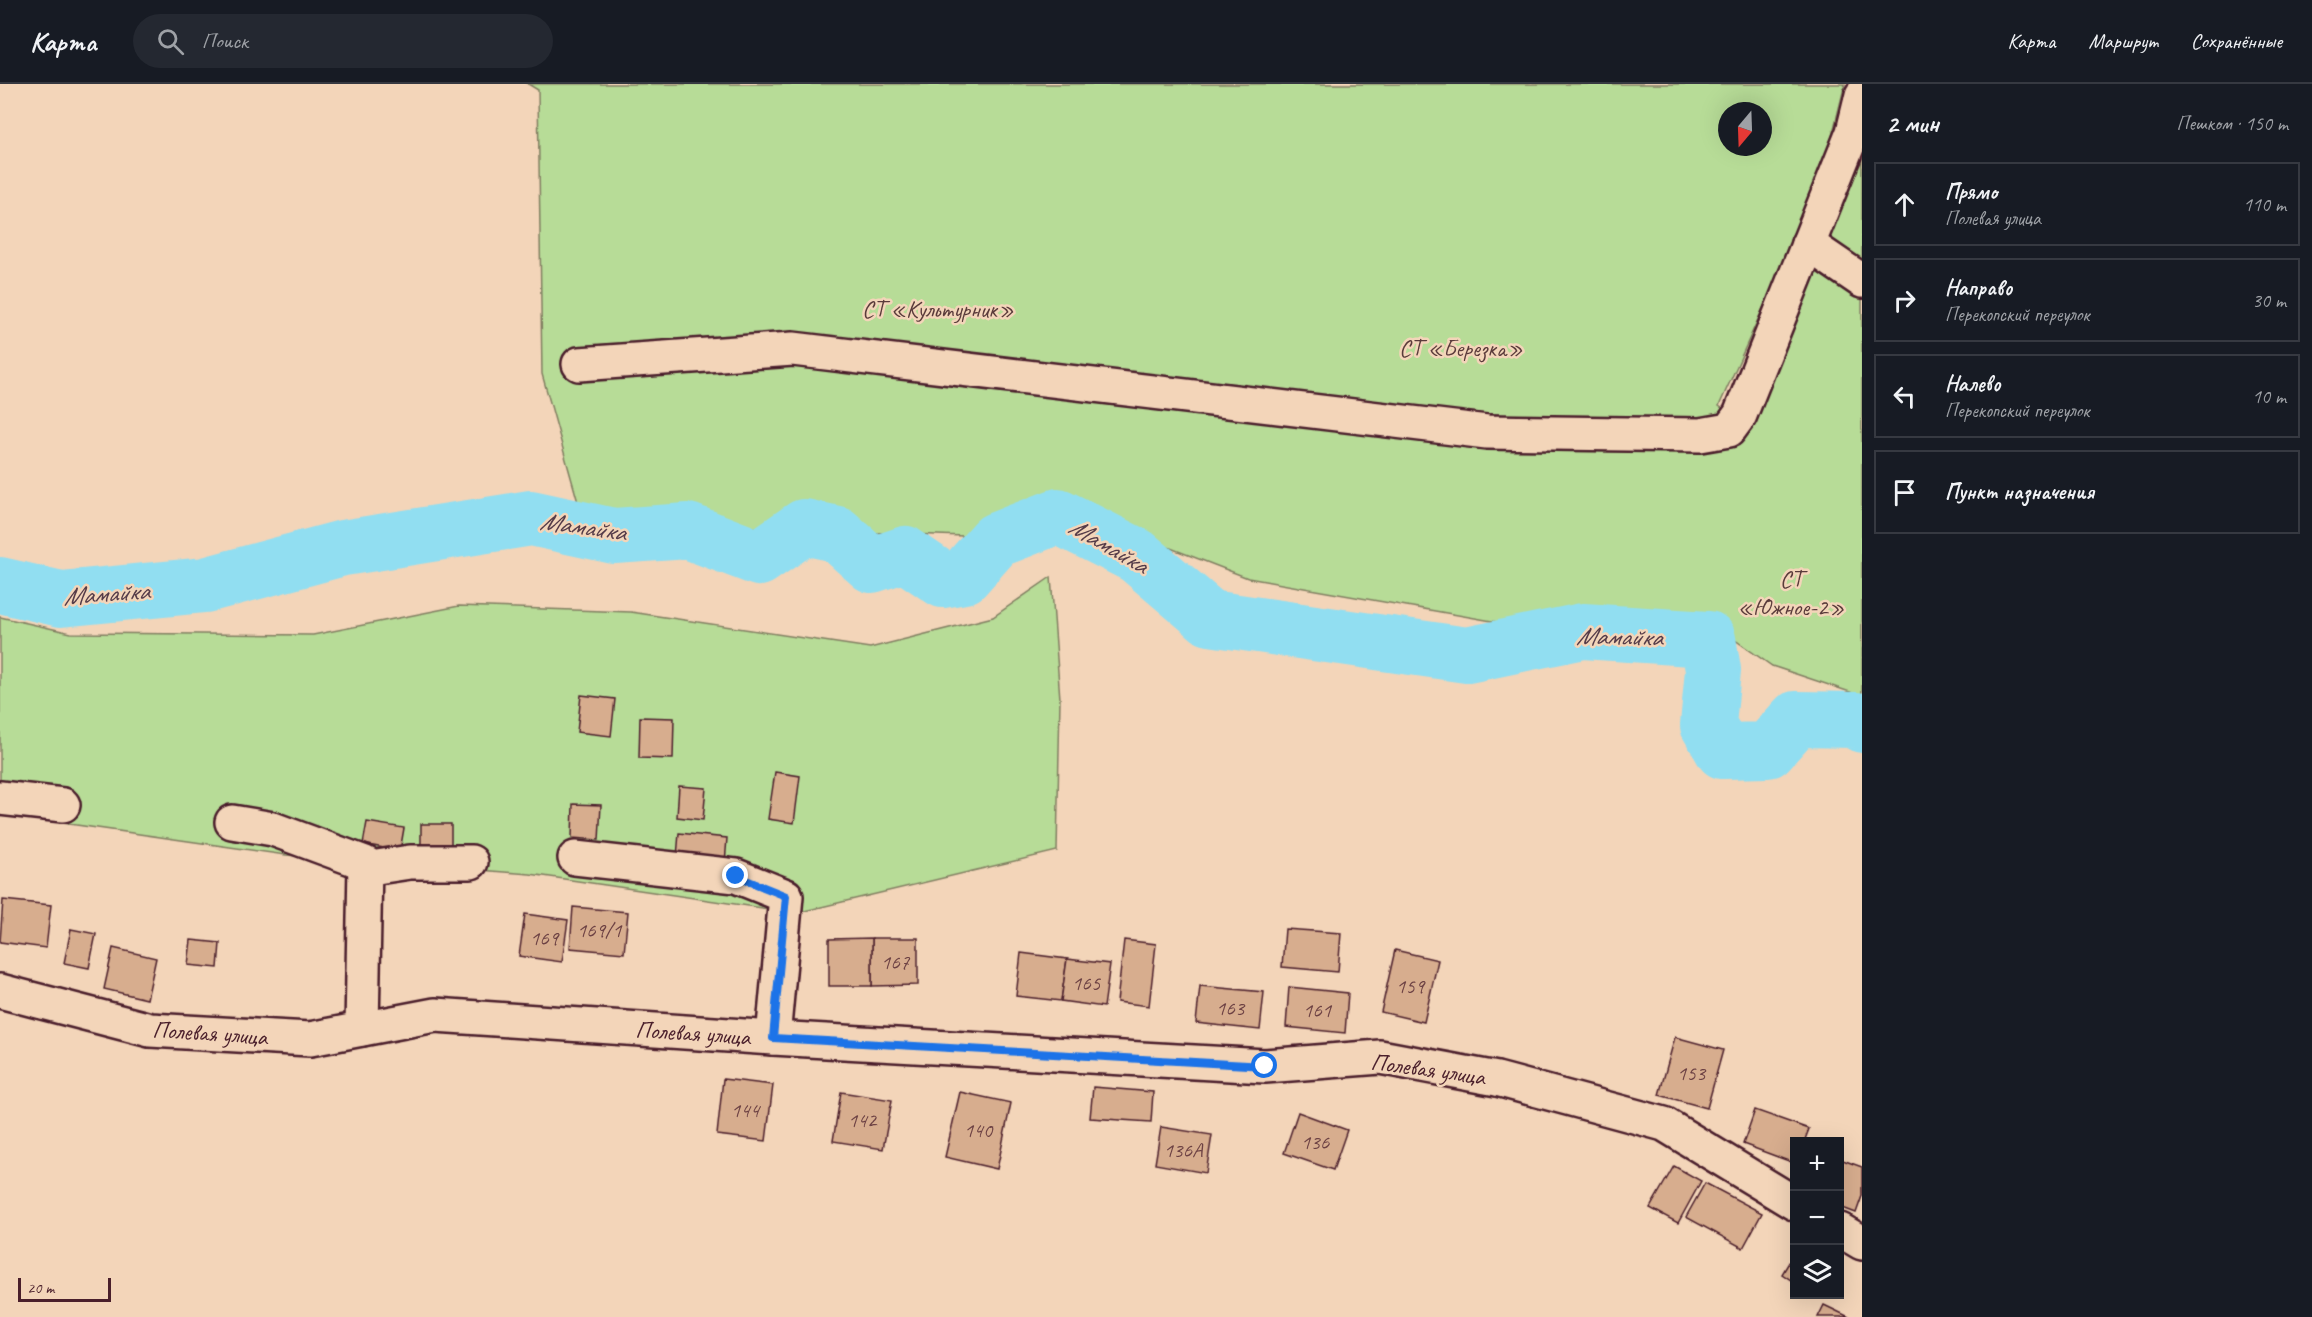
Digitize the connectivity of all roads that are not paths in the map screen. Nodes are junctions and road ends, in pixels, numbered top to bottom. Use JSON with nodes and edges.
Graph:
{"nodes":[{"id":1,"x":1862,"y":95,"type":"edge"},
{"id":2,"x":1808,"y":244,"type":"junction"},
{"id":3,"x":1862,"y":281,"type":"edge"},
{"id":4,"x":579,"y":364,"type":"dead end"},
{"id":5,"x":0,"y":798,"type":"edge"},
{"id":6,"x":63,"y":805,"type":"dead end"},
{"id":7,"x":232,"y":822,"type":"dead end"},
{"id":8,"x":575,"y":858,"type":"dead end"},
{"id":9,"x":471,"y":862,"type":"dead end"},
{"id":10,"x":364,"y":869,"type":"junction"},
{"id":11,"x":0,"y":991,"type":"edge"},
{"id":12,"x":362,"y":1029,"type":"junction"},
{"id":13,"x":773,"y":1038,"type":"junction"},
{"id":14,"x":1790,"y":1201,"type":"edge"},
{"id":15,"x":1844,"y":1233,"type":"edge"},
{"id":16,"x":1862,"y":1243,"type":"edge"}],
"edges":[{"from":1,"to":2,"type":"street"},
{"from":2,"to":3,"type":"street"},
{"from":2,"to":4,"type":"street"},
{"from":5,"to":6,"type":"street"},
{"from":7,"to":10,"type":"street"},
{"from":8,"to":13,"type":"street"},
{"from":9,"to":10,"type":"street"},
{"from":10,"to":12,"type":"street"},
{"from":11,"to":12,"type":"street","name":"Полевая улица"},
{"from":12,"to":13,"type":"street","name":"Полевая улица"},
{"from":13,"to":14,"type":"street","name":"Полевая улица"},
{"from":15,"to":16,"type":"street"}]}
